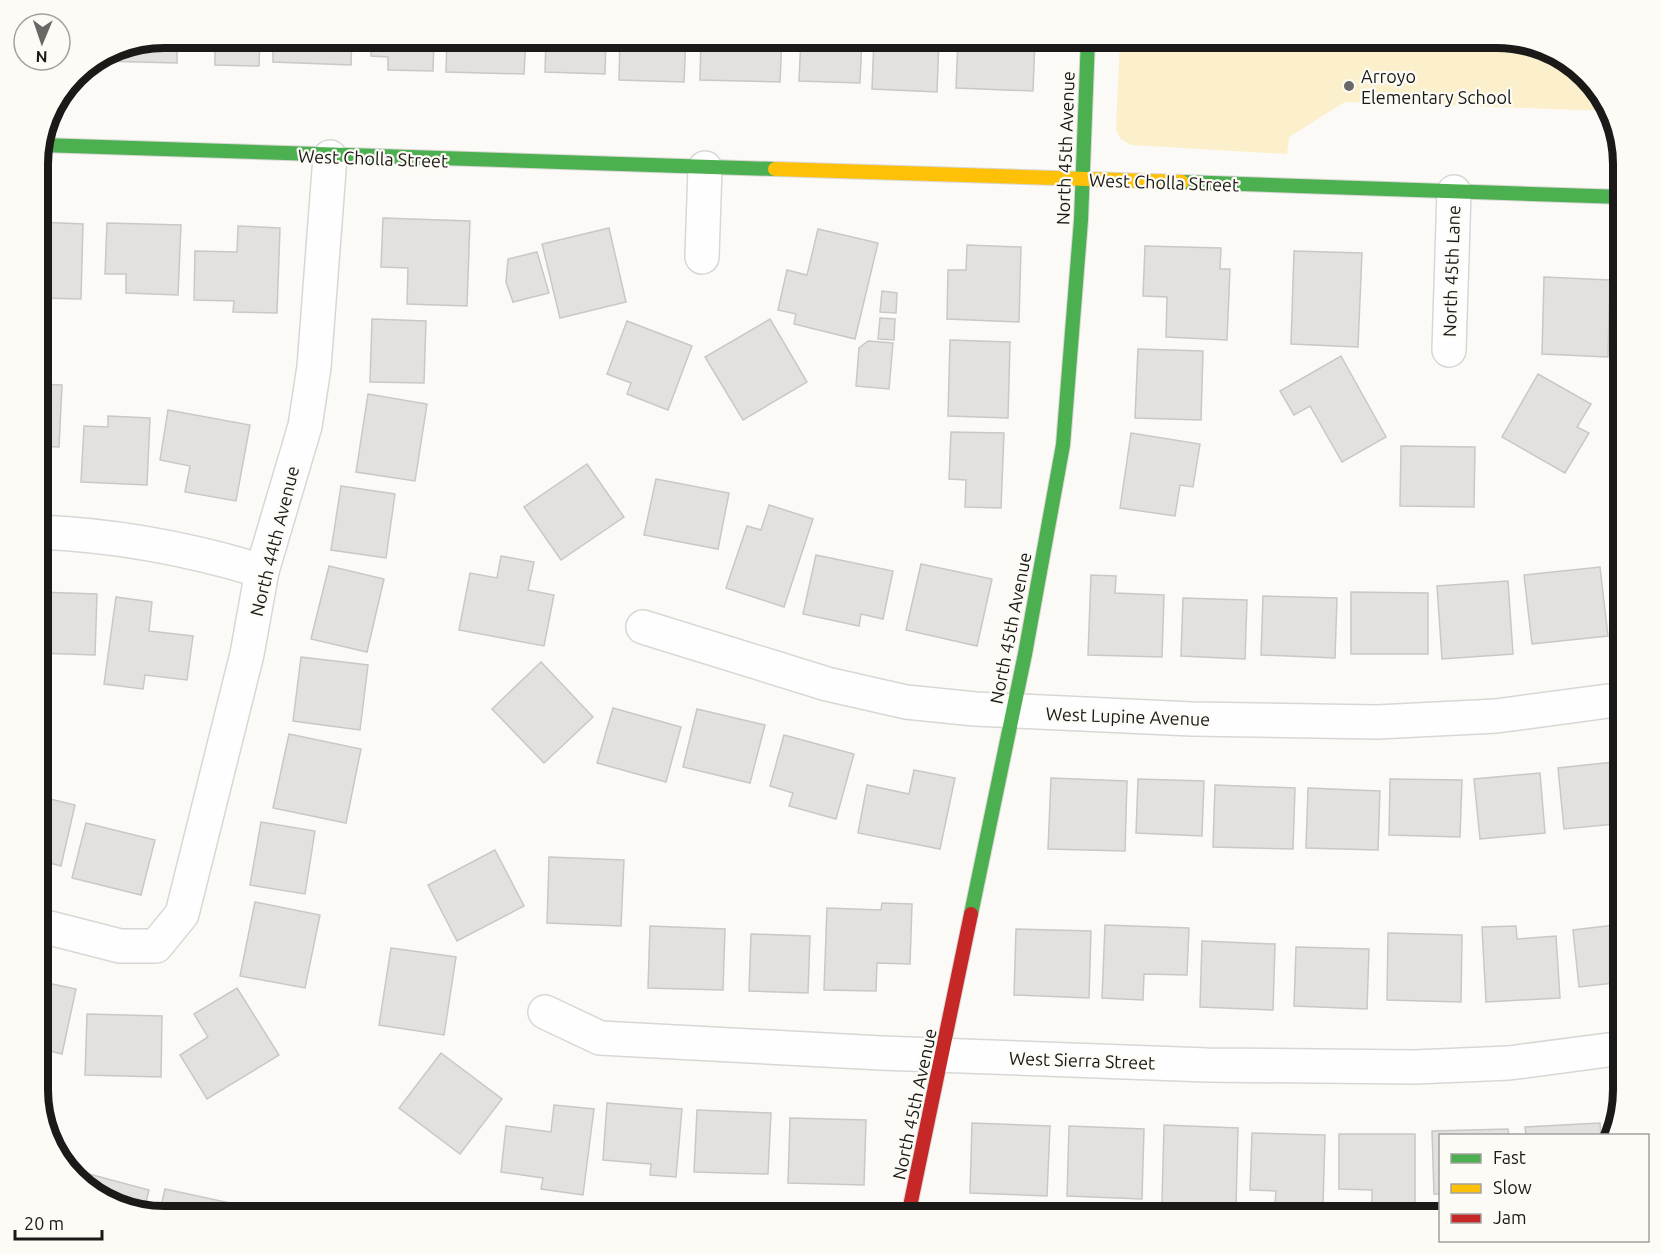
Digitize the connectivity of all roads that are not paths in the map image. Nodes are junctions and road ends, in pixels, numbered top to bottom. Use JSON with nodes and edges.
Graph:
{"nodes":[{"id":1,"x":1088,"y":48,"type":"edge"},
{"id":2,"x":50,"y":145,"type":"edge"},
{"id":3,"x":330,"y":157,"type":"junction"},
{"id":4,"x":705,"y":168,"type":"junction"},
{"id":5,"x":1083,"y":179,"type":"junction"},
{"id":6,"x":1454,"y":192,"type":"junction"},
{"id":7,"x":1613,"y":197,"type":"edge"},
{"id":8,"x":702,"y":257,"type":"dead end"},
{"id":9,"x":1449,"y":350,"type":"dead end"},
{"id":10,"x":48,"y":533,"type":"edge"},
{"id":11,"x":262,"y":571,"type":"junction"},
{"id":12,"x":643,"y":627,"type":"dead end"},
{"id":13,"x":1613,"y":700,"type":"edge"},
{"id":14,"x":1012,"y":711,"type":"junction"},
{"id":15,"x":48,"y":928,"type":"edge"},
{"id":16,"x":545,"y":1012,"type":"dead end"},
{"id":17,"x":1613,"y":1049,"type":"edge"},
{"id":18,"x":943,"y":1055,"type":"junction"},
{"id":19,"x":910,"y":1206,"type":"edge"}],
"edges":[{"from":1,"to":5,"type":"street","name":"North 45th Avenue"},
{"from":2,"to":3,"type":"street","name":"West Cholla Street"},
{"from":3,"to":4,"type":"street","name":"West Cholla Street"},
{"from":3,"to":11,"type":"street","name":"North 44th Avenue"},
{"from":4,"to":5,"type":"street","name":"West Cholla Street"},
{"from":4,"to":8,"type":"street"},
{"from":5,"to":6,"type":"street","name":"West Cholla Street"},
{"from":5,"to":14,"type":"street","name":"North 45th Avenue"},
{"from":6,"to":7,"type":"street","name":"West Cholla Street"},
{"from":6,"to":9,"type":"street","name":"North 45th Lane"},
{"from":10,"to":11,"type":"street"},
{"from":11,"to":15,"type":"street","name":"North 44th Avenue"},
{"from":12,"to":14,"type":"street","name":"West Lupine Avenue"},
{"from":13,"to":14,"type":"street","name":"West Lupine Avenue"},
{"from":14,"to":18,"type":"street","name":"North 45th Avenue"},
{"from":16,"to":18,"type":"street","name":"West Sierra Street"},
{"from":17,"to":18,"type":"street","name":"West Sierra Street"},
{"from":18,"to":19,"type":"street","name":"North 45th Avenue"}]}
